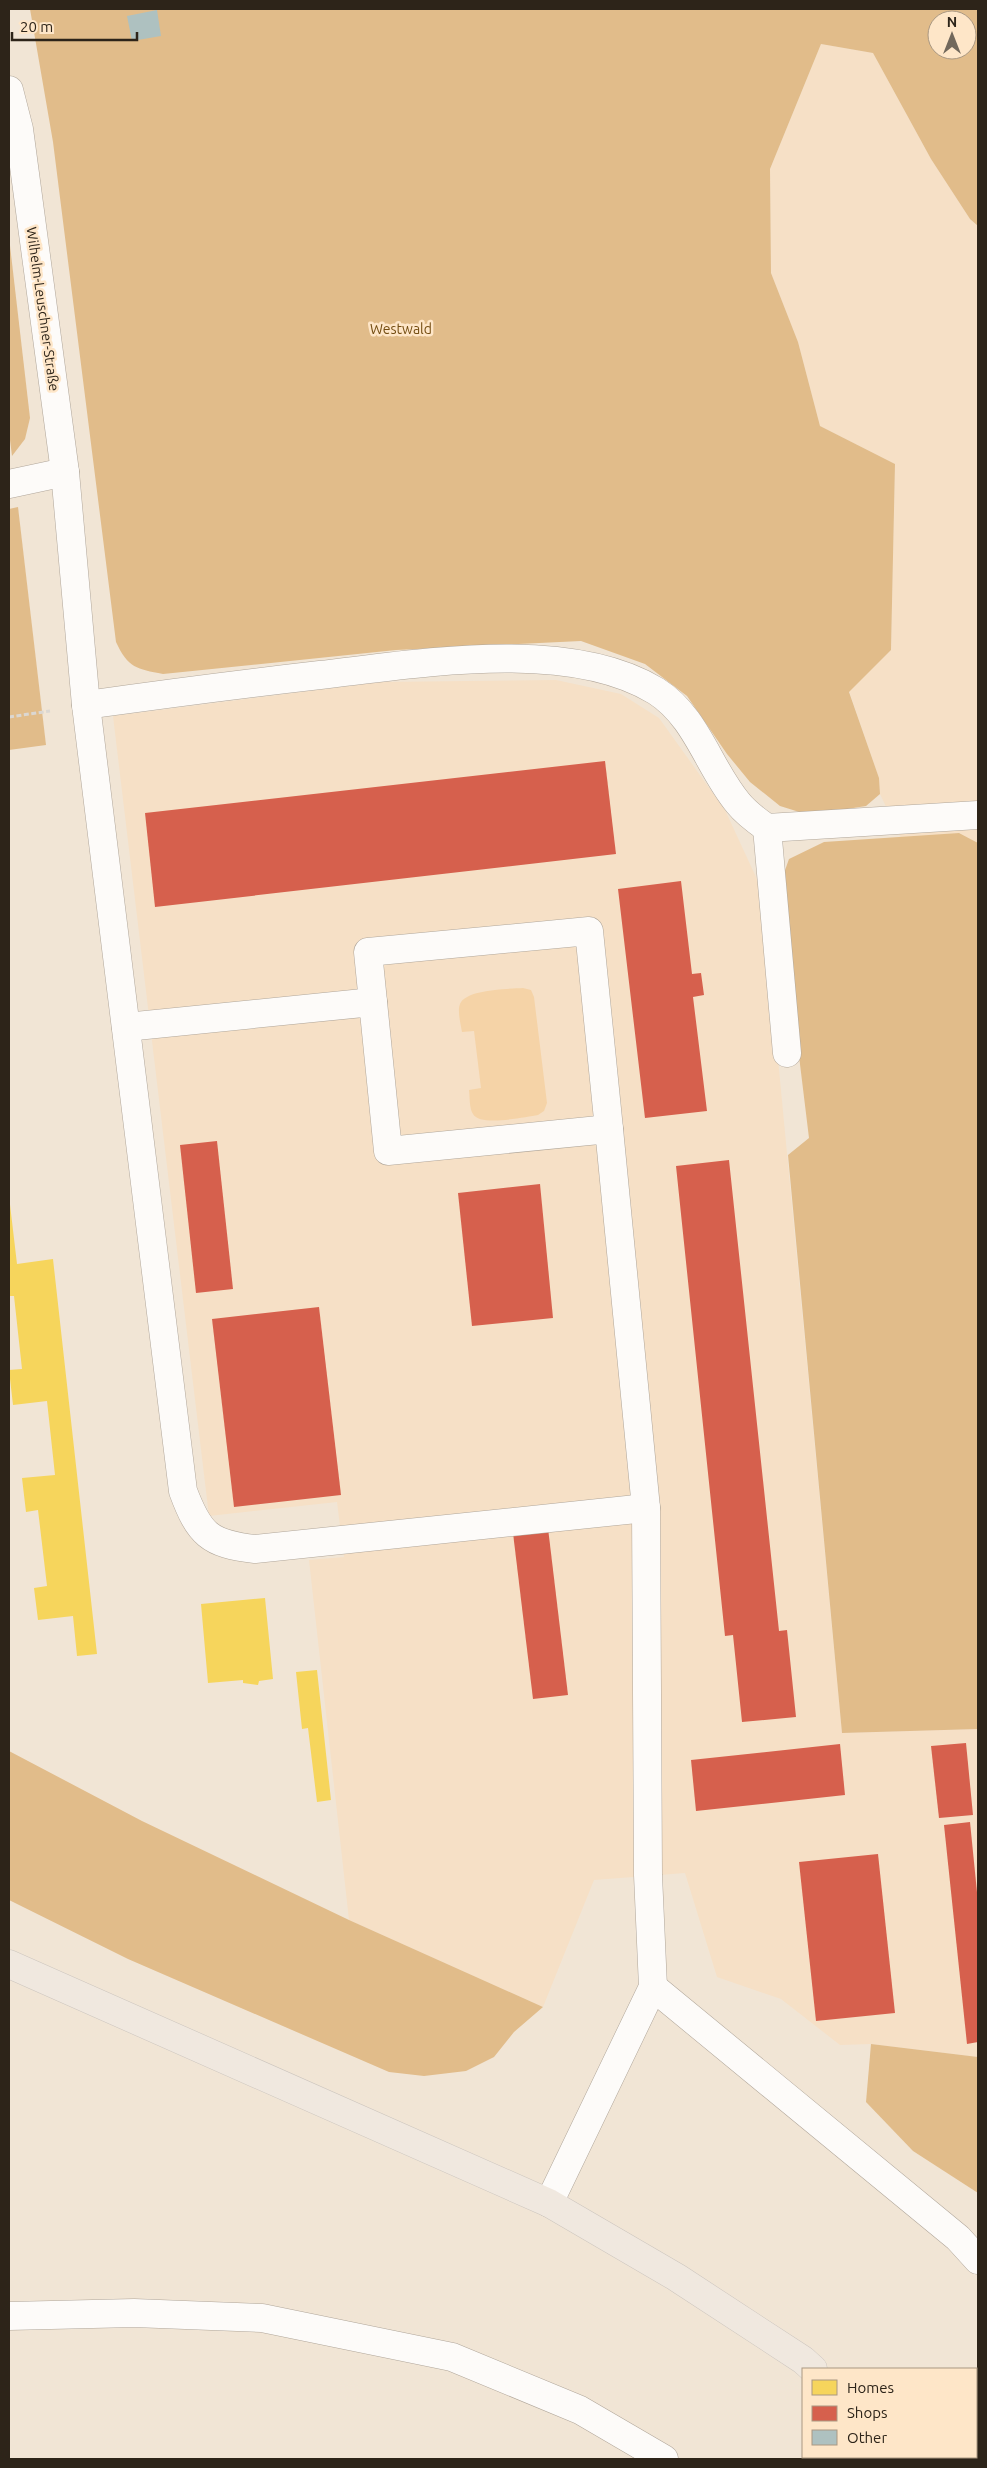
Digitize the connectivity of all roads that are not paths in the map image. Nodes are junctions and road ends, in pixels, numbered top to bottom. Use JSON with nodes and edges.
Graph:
{"nodes":[{"id":1,"x":9,"y":90,"type":"edge"},
{"id":2,"x":65,"y":472,"type":"junction"},
{"id":3,"x":9,"y":484,"type":"edge"},
{"id":4,"x":86,"y":705,"type":"junction"},
{"id":5,"x":978,"y":815,"type":"edge"},
{"id":6,"x":766,"y":828,"type":"junction"},
{"id":7,"x":373,"y":1002,"type":"junction"},
{"id":8,"x":126,"y":1027,"type":"junction"},
{"id":9,"x":787,"y":1053,"type":"dead end"},
{"id":10,"x":609,"y":1129,"type":"junction"},
{"id":11,"x":646,"y":1508,"type":"junction"},
{"id":12,"x":9,"y":1964,"type":"edge"},
{"id":13,"x":653,"y":1986,"type":"junction"},
{"id":14,"x":550,"y":2204,"type":"junction"},
{"id":15,"x":968,"y":2242,"type":"edge"},
{"id":16,"x":978,"y":2260,"type":"edge"},
{"id":17,"x":11,"y":2318,"type":"edge"},
{"id":18,"x":808,"y":2365,"type":"edge"},
{"id":19,"x":664,"y":2459,"type":"edge"}],
"edges":[{"from":1,"to":2,"type":"street","name":"Wilhelm-Leuschner-Straße"},
{"from":2,"to":3,"type":"street"},
{"from":2,"to":4,"type":"street","name":"Wilhelm-Leuschner-Straße"},
{"from":4,"to":6,"type":"street"},
{"from":4,"to":8,"type":"street","name":"Wilhelm-Leuschner-Straße"},
{"from":5,"to":6,"type":"street"},
{"from":6,"to":9,"type":"street"},
{"from":7,"to":8,"type":"street"},
{"from":7,"to":10,"type":"street"},
{"from":7,"to":10,"type":"street"},
{"from":8,"to":11,"type":"street","name":"Wilhelm-Leuschner-Straße"},
{"from":10,"to":11,"type":"street"},
{"from":11,"to":13,"type":"street"},
{"from":12,"to":14,"type":"highway"},
{"from":13,"to":14,"type":"street"},
{"from":13,"to":15,"type":"street"},
{"from":14,"to":18,"type":"highway"},
{"from":15,"to":16,"type":"street"},
{"from":17,"to":19,"type":"street"}]}
